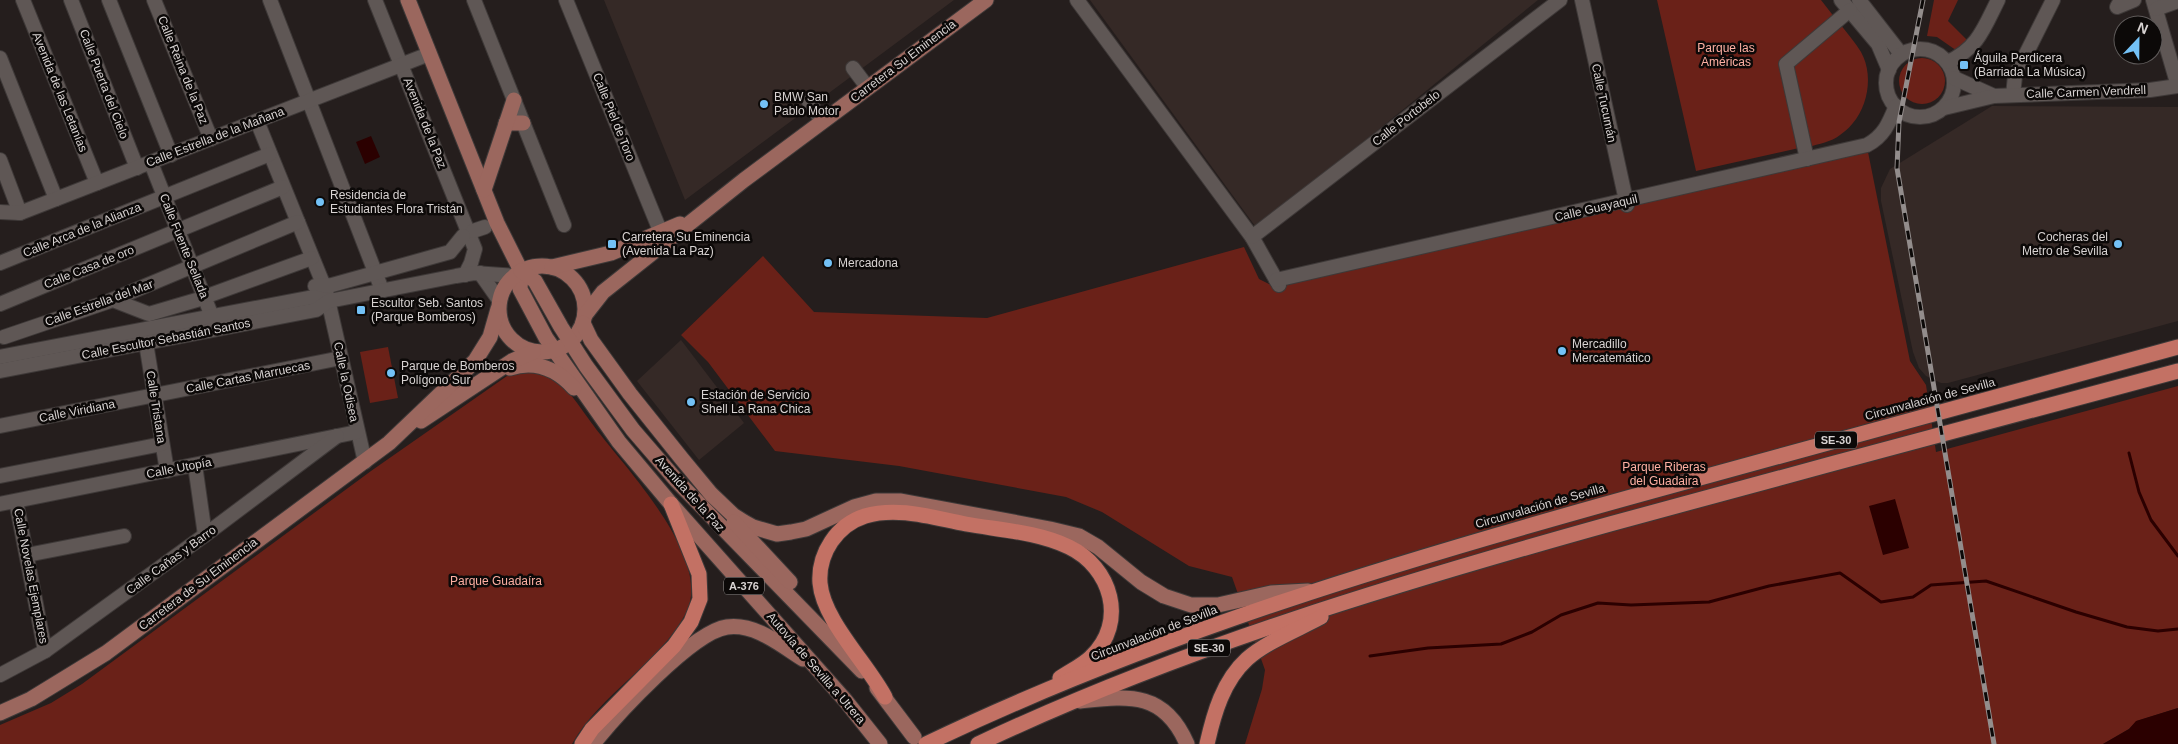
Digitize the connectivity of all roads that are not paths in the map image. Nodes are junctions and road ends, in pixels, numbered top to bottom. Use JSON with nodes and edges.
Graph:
{"nodes":[{"id":1,"x":71,"y":0,"type":"edge"},
{"id":2,"x":109,"y":0,"type":"edge"},
{"id":3,"x":154,"y":0,"type":"edge"},
{"id":4,"x":270,"y":0,"type":"edge"},
{"id":5,"x":375,"y":0,"type":"edge"},
{"id":6,"x":408,"y":0,"type":"edge"},
{"id":7,"x":474,"y":0,"type":"edge"},
{"id":8,"x":566,"y":0,"type":"edge"},
{"id":9,"x":986,"y":0,"type":"edge"},
{"id":10,"x":1077,"y":0,"type":"edge"},
{"id":11,"x":1560,"y":0,"type":"edge"},
{"id":12,"x":1582,"y":0,"type":"edge"},
{"id":13,"x":1998,"y":0,"type":"edge"},
{"id":14,"x":2054,"y":0,"type":"edge"},
{"id":15,"x":2121,"y":0,"type":"edge"},
{"id":16,"x":2134,"y":0,"type":"edge"},
{"id":17,"x":25,"y":1,"type":"edge"},
{"id":18,"x":2178,"y":1,"type":"edge"},
{"id":19,"x":1850,"y":3,"type":"edge"},
{"id":20,"x":2155,"y":4,"type":"edge"},
{"id":21,"x":429,"y":54,"type":"junction"},
{"id":22,"x":1901,"y":54,"type":"junction"},
{"id":23,"x":0,"y":58,"type":"edge"},
{"id":24,"x":1948,"y":62,"type":"junction"},
{"id":25,"x":401,"y":65,"type":"junction"},
{"id":26,"x":853,"y":68,"type":"dead end"},
{"id":27,"x":1889,"y":70,"type":"junction"},
{"id":28,"x":1954,"y":78,"type":"junction"},
{"id":29,"x":2178,"y":86,"type":"edge"},
{"id":30,"x":868,"y":88,"type":"junction"},
{"id":31,"x":2013,"y":95,"type":"junction"},
{"id":32,"x":1994,"y":96,"type":"junction"},
{"id":33,"x":514,"y":100,"type":"junction"},
{"id":34,"x":808,"y":100,"type":"dead end"},
{"id":35,"x":309,"y":101,"type":"junction"},
{"id":36,"x":1896,"y":106,"type":"junction"},
{"id":37,"x":1944,"y":108,"type":"junction"},
{"id":38,"x":257,"y":121,"type":"junction"},
{"id":39,"x":822,"y":122,"type":"junction"},
{"id":40,"x":506,"y":123,"type":"junction"},
{"id":41,"x":523,"y":123,"type":"junction"},
{"id":42,"x":211,"y":139,"type":"junction"},
{"id":43,"x":270,"y":154,"type":"junction"},
{"id":44,"x":170,"y":155,"type":"junction"},
{"id":45,"x":1807,"y":159,"type":"junction"},
{"id":46,"x":0,"y":160,"type":"edge"},
{"id":47,"x":150,"y":163,"type":"junction"},
{"id":48,"x":137,"y":168,"type":"junction"},
{"id":49,"x":97,"y":183,"type":"junction"},
{"id":50,"x":283,"y":187,"type":"junction"},
{"id":51,"x":484,"y":190,"type":"junction"},
{"id":52,"x":164,"y":197,"type":"junction"},
{"id":53,"x":56,"y":199,"type":"junction"},
{"id":54,"x":1626,"y":203,"type":"junction"},
{"id":55,"x":0,"y":212,"type":"edge"},
{"id":56,"x":20,"y":213,"type":"junction"},
{"id":57,"x":703,"y":214,"type":"junction"},
{"id":58,"x":298,"y":222,"type":"junction"},
{"id":59,"x":564,"y":225,"type":"dead end"},
{"id":60,"x":178,"y":231,"type":"junction"},
{"id":61,"x":474,"y":231,"type":"dead end"},
{"id":62,"x":661,"y":233,"type":"junction"},
{"id":63,"x":1252,"y":237,"type":"junction"},
{"id":64,"x":308,"y":260,"type":"junction"},
{"id":65,"x":0,"y":262,"type":"edge"},
{"id":66,"x":192,"y":266,"type":"junction"},
{"id":67,"x":552,"y":267,"type":"junction"},
{"id":68,"x":375,"y":273,"type":"junction"},
{"id":69,"x":518,"y":273,"type":"junction"},
{"id":70,"x":480,"y":274,"type":"junction"},
{"id":71,"x":465,"y":275,"type":"junction"},
{"id":72,"x":323,"y":285,"type":"junction"},
{"id":73,"x":382,"y":290,"type":"junction"},
{"id":74,"x":113,"y":300,"type":"junction"},
{"id":75,"x":329,"y":301,"type":"junction"},
{"id":76,"x":0,"y":304,"type":"edge"},
{"id":77,"x":499,"y":305,"type":"junction"},
{"id":78,"x":584,"y":319,"type":"junction"},
{"id":79,"x":215,"y":322,"type":"junction"},
{"id":80,"x":570,"y":342,"type":"junction"},
{"id":81,"x":146,"y":343,"type":"junction"},
{"id":82,"x":2178,"y":347,"type":"edge"},
{"id":83,"x":555,"y":350,"type":"junction"},
{"id":84,"x":534,"y":352,"type":"junction"},
{"id":85,"x":2,"y":357,"type":"edge"},
{"id":86,"x":341,"y":358,"type":"junction"},
{"id":87,"x":2178,"y":371,"type":"edge"},
{"id":88,"x":489,"y":376,"type":"junction"},
{"id":89,"x":593,"y":376,"type":"junction"},
{"id":90,"x":154,"y":396,"type":"junction"},
{"id":91,"x":0,"y":426,"type":"edge"},
{"id":92,"x":607,"y":426,"type":"junction"},
{"id":93,"x":357,"y":432,"type":"junction"},
{"id":94,"x":337,"y":436,"type":"junction"},
{"id":95,"x":389,"y":443,"type":"junction"},
{"id":96,"x":162,"y":444,"type":"junction"},
{"id":97,"x":671,"y":446,"type":"junction"},
{"id":98,"x":364,"y":462,"type":"junction"},
{"id":99,"x":195,"y":465,"type":"junction"},
{"id":100,"x":166,"y":471,"type":"junction"},
{"id":101,"x":0,"y":476,"type":"edge"},
{"id":102,"x":711,"y":494,"type":"junction"},
{"id":103,"x":16,"y":501,"type":"junction"},
{"id":104,"x":0,"y":504,"type":"edge"},
{"id":105,"x":671,"y":504,"type":"junction"},
{"id":106,"x":205,"y":535,"type":"junction"},
{"id":107,"x":124,"y":536,"type":"dead end"},
{"id":108,"x":27,"y":556,"type":"junction"},
{"id":109,"x":1312,"y":590,"type":"junction"},
{"id":110,"x":1349,"y":601,"type":"junction"},
{"id":111,"x":45,"y":650,"type":"junction"},
{"id":112,"x":857,"y":665,"type":"junction"},
{"id":113,"x":817,"y":668,"type":"junction"},
{"id":114,"x":0,"y":675,"type":"edge"},
{"id":115,"x":1039,"y":692,"type":"junction"},
{"id":116,"x":885,"y":697,"type":"junction"},
{"id":117,"x":1071,"y":702,"type":"junction"},
{"id":118,"x":0,"y":713,"type":"edge"},
{"id":119,"x":920,"y":740,"type":"edge"},
{"id":120,"x":981,"y":743,"type":"edge"},
{"id":121,"x":582,"y":744,"type":"edge"},
{"id":122,"x":593,"y":744,"type":"edge"},
{"id":123,"x":880,"y":744,"type":"edge"},
{"id":124,"x":1187,"y":744,"type":"edge"},
{"id":125,"x":1207,"y":744,"type":"edge"}],
"edges":[{"from":1,"to":48,"type":"street","name":"Calle Puerta del Cielo"},
{"from":2,"to":44,"type":"street"},
{"from":3,"to":42,"type":"street","name":"Calle Reina de la Paz"},
{"from":4,"to":35,"type":"street"},
{"from":5,"to":25,"type":"street","name":"Avenida de la Paz"},
{"from":6,"to":21,"type":"main road","name":"Avenida de la Paz"},
{"from":7,"to":33,"type":"street"},
{"from":8,"to":62,"type":"street","name":"Calle Piel de Toro"},
{"from":9,"to":30,"type":"main road","name":"Carretera Su Eminencia"},
{"from":10,"to":63,"type":"street"},
{"from":11,"to":63,"type":"street","name":"Calle Portobelo"},
{"from":12,"to":54,"type":"street","name":"Calle Tucumán"},
{"from":13,"to":24,"type":"street"},
{"from":14,"to":31,"type":"street"},
{"from":15,"to":16,"type":"street"},
{"from":17,"to":49,"type":"street","name":"Avenida de las Letanías"},
{"from":18,"to":20,"type":"street"},
{"from":19,"to":22,"type":"street"},
{"from":19,"to":27,"type":"street"},
{"from":19,"to":45,"type":"street"},
{"from":20,"to":29,"type":"street"},
{"from":21,"to":25,"type":"street","name":"Calle Estrella de la Mañana"},
{"from":21,"to":51,"type":"main road","name":"Avenida de la Paz"},
{"from":22,"to":24,"type":"street"},
{"from":22,"to":27,"type":"street"},
{"from":23,"to":53,"type":"street"},
{"from":24,"to":28,"type":"street"},
{"from":25,"to":35,"type":"street","name":"Calle Estrella de la Mañana"},
{"from":25,"to":71,"type":"street","name":"Avenida de la Paz"},
{"from":26,"to":30,"type":"street"},
{"from":27,"to":36,"type":"street"},
{"from":28,"to":32,"type":"street","name":"Calle Carmen Vendrell"},
{"from":28,"to":37,"type":"street"},
{"from":29,"to":31,"type":"street","name":"Calle Carmen Vendrell"},
{"from":30,"to":39,"type":"main road","name":"Carretera Su Eminencia"},
{"from":31,"to":32,"type":"street","name":"Calle Carmen Vendrell"},
{"from":32,"to":37,"type":"street","name":"Calle Carmen Vendrell"},
{"from":33,"to":40,"type":"main road"},
{"from":33,"to":41,"type":"street"},
{"from":34,"to":39,"type":"street"},
{"from":35,"to":38,"type":"street","name":"Calle Estrella de la Mañana"},
{"from":35,"to":68,"type":"street"},
{"from":36,"to":37,"type":"street"},
{"from":36,"to":45,"type":"street","name":"Calle Guayaquil"},
{"from":38,"to":42,"type":"street","name":"Calle Estrella de la Mañana"},
{"from":38,"to":43,"type":"street","name":"Calle la Odisea"},
{"from":39,"to":57,"type":"main road","name":"Carretera Su Eminencia"},
{"from":40,"to":41,"type":"main road"},
{"from":40,"to":51,"type":"main road"},
{"from":41,"to":59,"type":"street"},
{"from":42,"to":44,"type":"street","name":"Calle Estrella de la Mañana"},
{"from":43,"to":50,"type":"street","name":"Calle la Odisea"},
{"from":43,"to":52,"type":"street","name":"Calle Arca de la Alianza"},
{"from":44,"to":47,"type":"street","name":"Calle Estrella de la Mañana"},
{"from":45,"to":54,"type":"street","name":"Calle Guayaquil"},
{"from":46,"to":56,"type":"street"},
{"from":47,"to":48,"type":"street","name":"Calle Estrella de la Mañana"},
{"from":47,"to":52,"type":"street","name":"Calle Fuente Sellada"},
{"from":48,"to":49,"type":"street","name":"Calle Estrella de la Mañana"},
{"from":49,"to":53,"type":"street","name":"Calle Estrella de la Mañana"},
{"from":50,"to":58,"type":"street","name":"Calle la Odisea"},
{"from":50,"to":60,"type":"street","name":"Calle Casa de oro"},
{"from":51,"to":69,"type":"main road","name":"Avenida de la Paz"},
{"from":52,"to":60,"type":"street","name":"Calle Fuente Sellada"},
{"from":52,"to":65,"type":"street","name":"Calle Arca de la Alianza"},
{"from":53,"to":56,"type":"street","name":"Calle Estrella de la Mañana"},
{"from":54,"to":63,"type":"street","name":"Calle Guayaquil"},
{"from":55,"to":56,"type":"street","name":"Calle Estrella de la Mañana"},
{"from":57,"to":62,"type":"main road","name":"Carretera Su Eminencia"},
{"from":57,"to":78,"type":"main road","name":"Carretera Su Eminencia"},
{"from":58,"to":64,"type":"street","name":"Calle la Odisea"},
{"from":58,"to":66,"type":"street","name":"Calle Estrella del Mar"},
{"from":60,"to":66,"type":"street","name":"Calle Fuente Sellada"},
{"from":60,"to":76,"type":"street","name":"Calle Casa de oro"},
{"from":61,"to":68,"type":"street"},
{"from":62,"to":67,"type":"main road","name":"Carretera Su Eminencia"},
{"from":64,"to":72,"type":"street","name":"Calle la Odisea"},
{"from":64,"to":74,"type":"street","name":"Calle Fuente Sellada"},
{"from":66,"to":74,"type":"street","name":"Calle Estrella del Mar"},
{"from":66,"to":79,"type":"street","name":"Calle Fuente Sellada"},
{"from":67,"to":69,"type":"main road","name":"Carretera Su Eminencia"},
{"from":67,"to":78,"type":"main road"},
{"from":68,"to":72,"type":"street"},
{"from":68,"to":73,"type":"street"},
{"from":69,"to":70,"type":"street","name":"Calle Escultor Sebastián Santos"},
{"from":69,"to":77,"type":"main road","name":"Carretera de Su Eminencia"},
{"from":69,"to":80,"type":"main road","name":"Avenida de la Paz"},
{"from":69,"to":83,"type":"main road","name":"Avenida de la Paz"},
{"from":70,"to":71,"type":"street","name":"Calle Escultor Sebastián Santos"},
{"from":70,"to":77,"type":"street"},
{"from":71,"to":73,"type":"street","name":"Calle Escultor Sebastián Santos"},
{"from":72,"to":75,"type":"street","name":"Calle la Odisea"},
{"from":73,"to":75,"type":"street","name":"Calle Escultor Sebastián Santos"},
{"from":74,"to":85,"type":"street","name":"Calle Estrella del Mar"},
{"from":75,"to":79,"type":"street","name":"Calle Escultor Sebastián Santos"},
{"from":75,"to":86,"type":"street","name":"Calle la Odisea"},
{"from":77,"to":84,"type":"main road"},
{"from":77,"to":95,"type":"main road","name":"Carretera de Su Eminencia"},
{"from":78,"to":80,"type":"main road","name":"Carretera Su Eminencia"},
{"from":78,"to":97,"type":"main road"},
{"from":79,"to":81,"type":"street","name":"Calle Escultor Sebastián Santos"},
{"from":79,"to":85,"type":"street","name":"Calle Escultor Sebastián Santos"},
{"from":80,"to":83,"type":"main road"},
{"from":80,"to":89,"type":"main road","name":"Avenida de la Paz"},
{"from":81,"to":85,"type":"street","name":"Calle Escultor Sebastián Santos"},
{"from":81,"to":90,"type":"street","name":"Calle Tristana"},
{"from":82,"to":109,"type":"highway","name":"Circunvalación de Sevilla","number":"SE-30"},
{"from":83,"to":84,"type":"main road","name":"Carretera de Su Eminencia"},
{"from":83,"to":92,"type":"main road","name":"Avenida de la Paz"},
{"from":84,"to":88,"type":"main road","name":"Carretera de Su Eminencia"},
{"from":86,"to":90,"type":"street","name":"Calle Cartas Marruecas"},
{"from":86,"to":93,"type":"street","name":"Calle la Odisea"},
{"from":87,"to":110,"type":"highway","number":"SE-30"},
{"from":88,"to":92,"type":"main road"},
{"from":88,"to":95,"type":"main road","name":"Carretera de Su Eminencia"},
{"from":89,"to":97,"type":"main road"},
{"from":89,"to":112,"type":"main road","name":"Avenida de la Paz"},
{"from":90,"to":91,"type":"street","name":"Calle Viridiana"},
{"from":90,"to":96,"type":"street","name":"Calle Tristana"},
{"from":92,"to":105,"type":"main road","name":"Avenida de la Paz"},
{"from":93,"to":94,"type":"street","name":"Calle Utopía"},
{"from":93,"to":98,"type":"street","name":"Calle la Odisea"},
{"from":94,"to":99,"type":"street","name":"Calle Utopía"},
{"from":94,"to":106,"type":"street","name":"Calle Cañas y Barro"},
{"from":95,"to":98,"type":"main road","name":"Carretera de Su Eminencia"},
{"from":96,"to":100,"type":"street","name":"Calle Tristana"},
{"from":96,"to":101,"type":"street"},
{"from":97,"to":102,"type":"main road"},
{"from":98,"to":118,"type":"main road","name":"Carretera de Su Eminencia"},
{"from":99,"to":100,"type":"street","name":"Calle Utopía"},
{"from":99,"to":106,"type":"street"},
{"from":100,"to":103,"type":"street","name":"Calle Utopía"},
{"from":102,"to":109,"type":"main road"},
{"from":102,"to":112,"type":"main road"},
{"from":103,"to":104,"type":"street","name":"Calle Utopía"},
{"from":103,"to":108,"type":"street","name":"Calle Novelas Ejemplares"},
{"from":105,"to":113,"type":"main road","name":"Autovía de Sevilla a Utrera","number":"A-376"},
{"from":105,"to":121,"type":"highway"},
{"from":106,"to":111,"type":"street","name":"Calle Cañas y Barro"},
{"from":107,"to":108,"type":"street"},
{"from":108,"to":111,"type":"street","name":"Calle Novelas Ejemplares"},
{"from":109,"to":115,"type":"highway","name":"Circunvalación de Sevilla","number":"SE-30"},
{"from":110,"to":117,"type":"highway","number":"SE-30"},
{"from":110,"to":125,"type":"highway"},
{"from":111,"to":114,"type":"street","name":"Calle Cañas y Barro"},
{"from":112,"to":116,"type":"main road","name":"Avenida de la Paz"},
{"from":113,"to":122,"type":"main road"},
{"from":113,"to":123,"type":"main road","name":"Autovía de Sevilla a Utrera","number":"A-376"},
{"from":115,"to":116,"type":"highway"},
{"from":115,"to":119,"type":"highway","name":"Circunvalación de Sevilla","number":"SE-30"},
{"from":116,"to":119,"type":"main road"},
{"from":117,"to":120,"type":"highway","number":"SE-30"},
{"from":117,"to":124,"type":"main road"}]}
